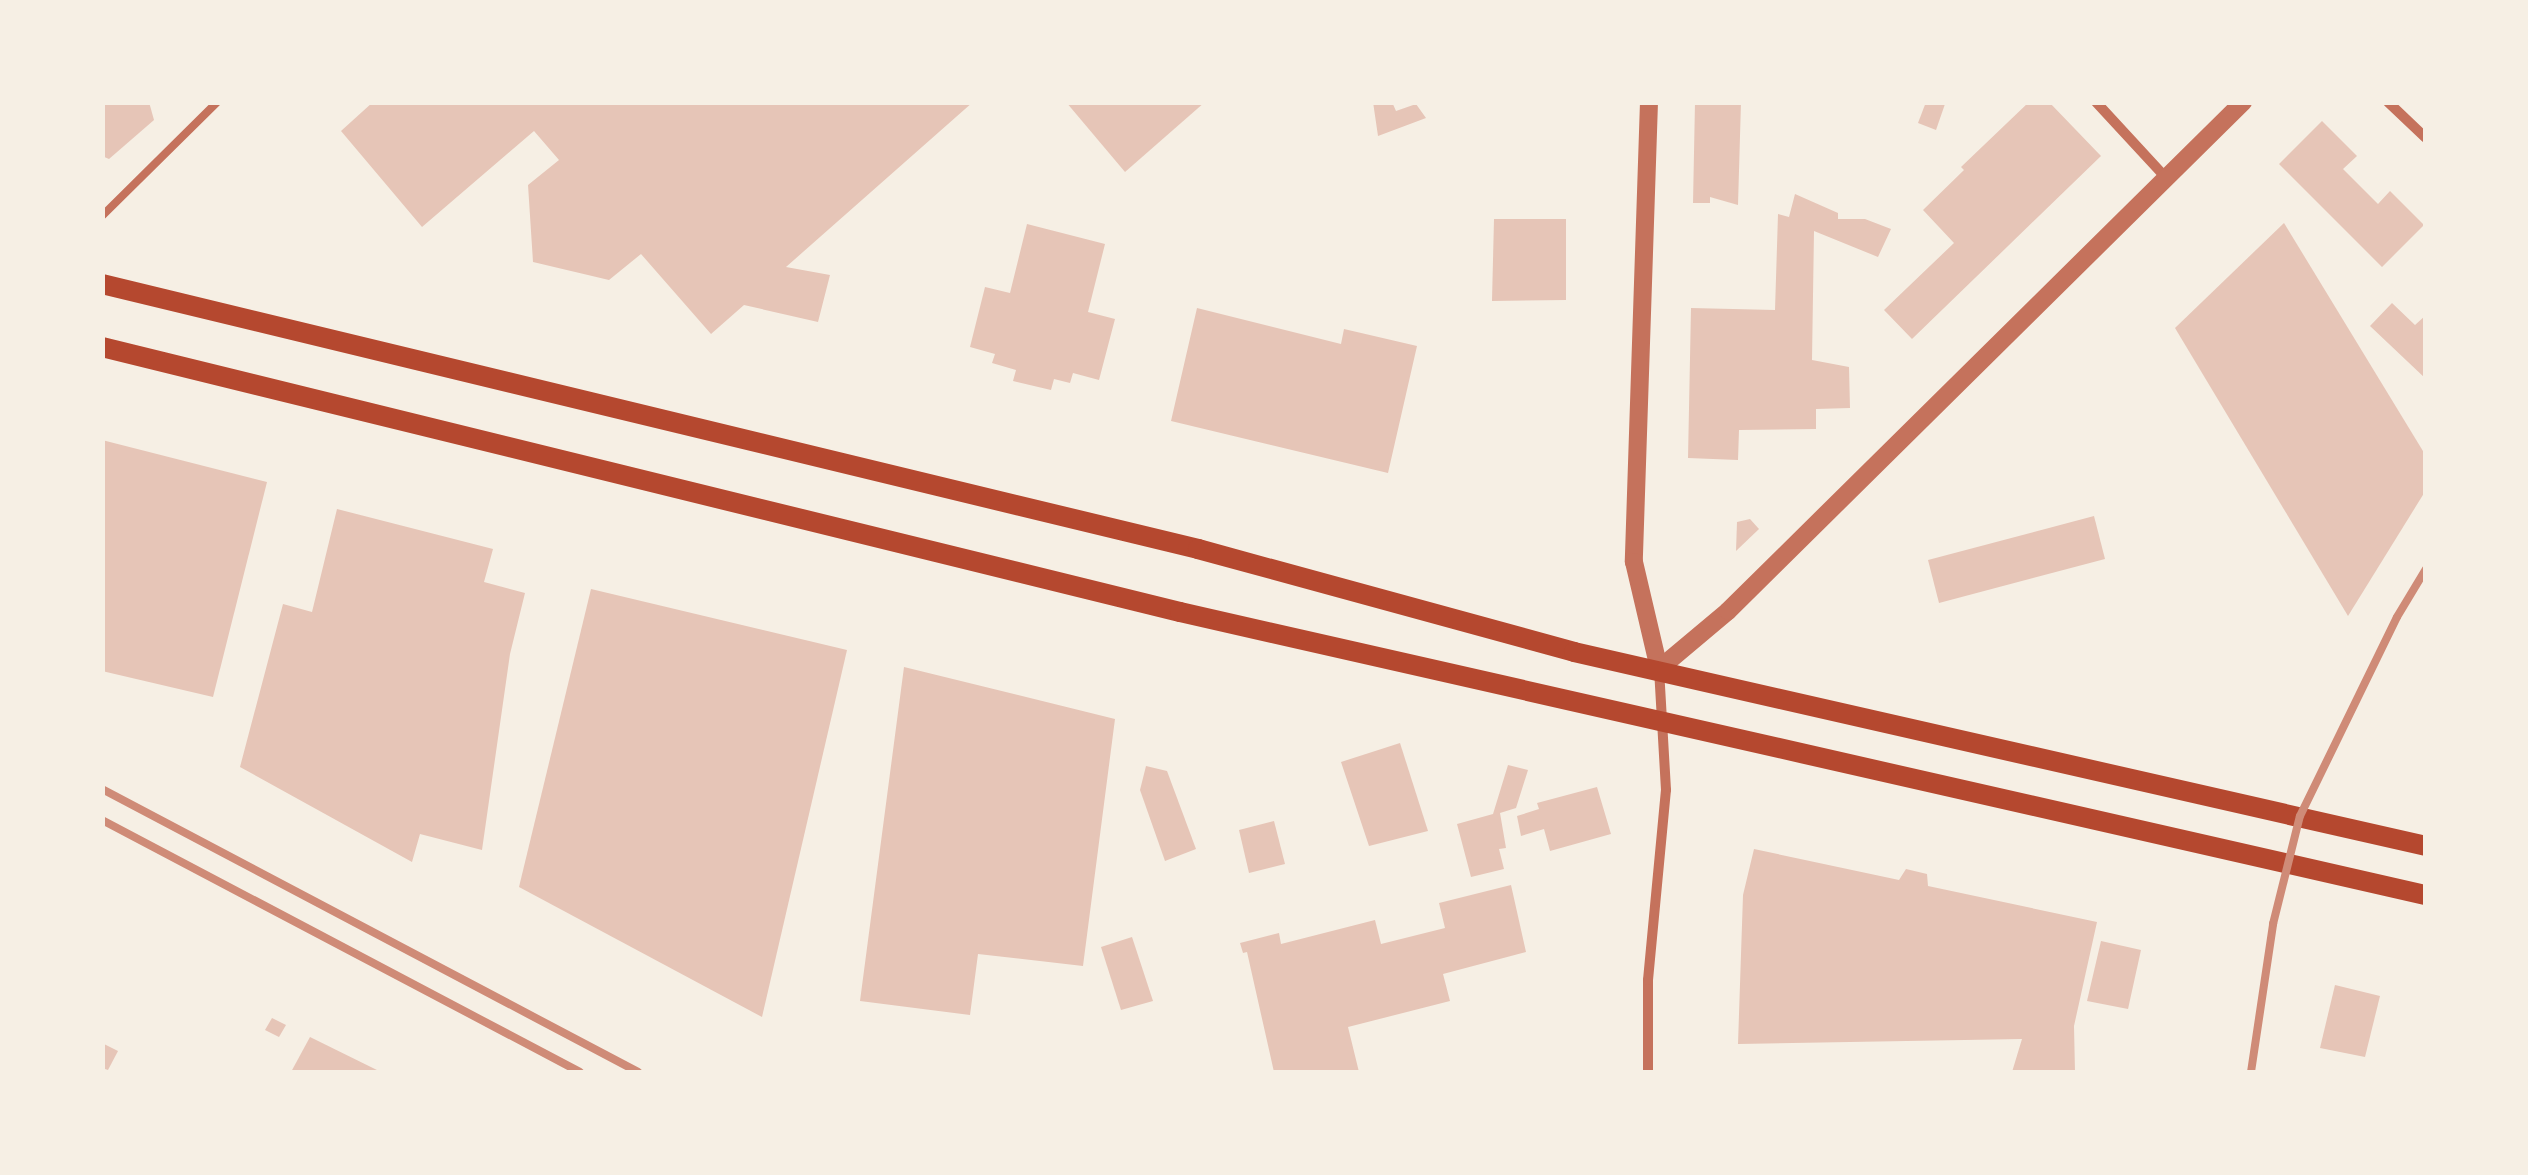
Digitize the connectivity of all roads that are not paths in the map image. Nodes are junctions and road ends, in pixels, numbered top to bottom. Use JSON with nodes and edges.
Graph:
{"nodes":[{"id":1,"x":217,"y":102,"type":"edge"},
{"id":2,"x":1650,"y":102,"type":"edge"},
{"id":3,"x":2096,"y":102,"type":"edge"},
{"id":4,"x":2242,"y":102,"type":"edge"},
{"id":5,"x":2388,"y":102,"type":"edge"},
{"id":6,"x":2426,"y":138,"type":"edge"},
{"id":7,"x":2167,"y":180,"type":"junction"},
{"id":8,"x":102,"y":216,"type":"edge"},
{"id":9,"x":102,"y":284,"type":"edge"},
{"id":10,"x":102,"y":348,"type":"edge"},
{"id":11,"x":1659,"y":669,"type":"junction"},
{"id":12,"x":1662,"y":720,"type":"junction"},
{"id":13,"x":2426,"y":846,"type":"edge"},
{"id":14,"x":2426,"y":895,"type":"edge"},
{"id":15,"x":1648,"y":1072,"type":"edge"}],
"edges":[{"from":1,"to":8,"type":"lane"},
{"from":2,"to":11,"type":"street"},
{"from":3,"to":7,"type":"street"},
{"from":4,"to":7,"type":"street"},
{"from":5,"to":6,"type":"street"},
{"from":7,"to":11,"type":"street"},
{"from":9,"to":11,"type":"main road"},
{"from":10,"to":12,"type":"main road"},
{"from":11,"to":12,"type":"street"},
{"from":11,"to":13,"type":"main road"},
{"from":12,"to":14,"type":"main road"},
{"from":12,"to":15,"type":"street"}]}
